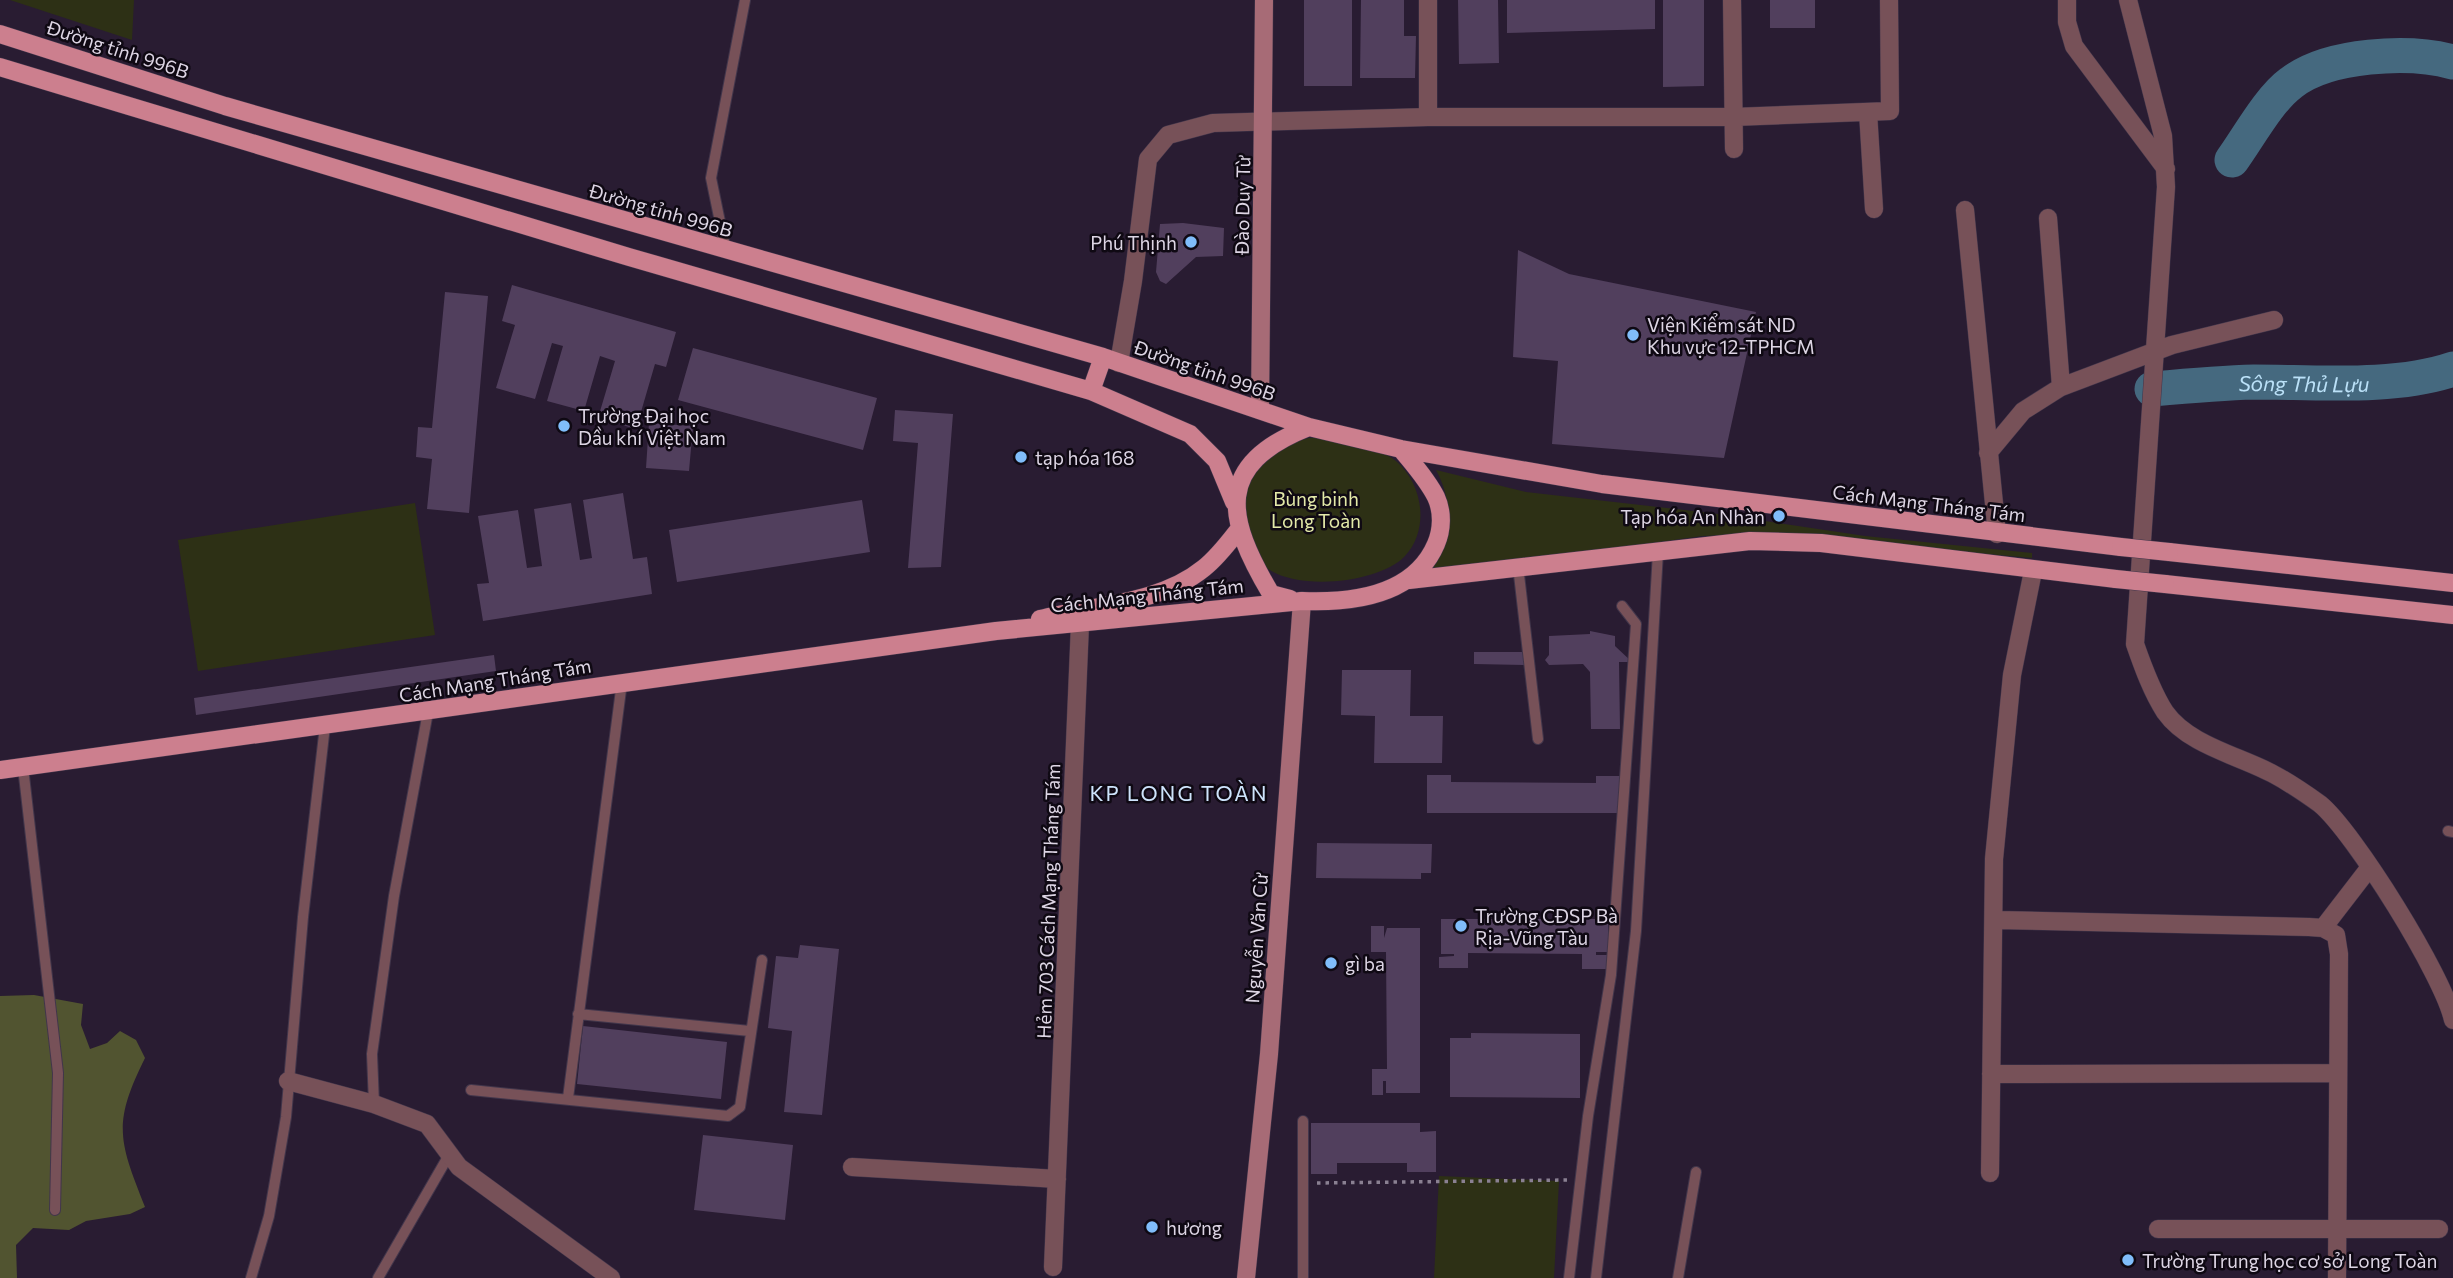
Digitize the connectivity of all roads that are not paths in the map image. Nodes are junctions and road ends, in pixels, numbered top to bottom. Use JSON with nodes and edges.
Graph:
{"nodes":[{"id":1,"x":745,"y":0,"type":"edge"},
{"id":2,"x":1264,"y":0,"type":"edge"},
{"id":3,"x":1429,"y":0,"type":"edge"},
{"id":4,"x":1732,"y":0,"type":"edge"},
{"id":5,"x":1889,"y":0,"type":"edge"},
{"id":6,"x":2067,"y":0,"type":"edge"},
{"id":7,"x":2129,"y":0,"type":"edge"},
{"id":8,"x":0,"y":34,"type":"edge"},
{"id":9,"x":0,"y":67,"type":"edge"},
{"id":10,"x":225,"y":106,"type":"junction"},
{"id":11,"x":1868,"y":112,"type":"junction"},
{"id":12,"x":1428,"y":117,"type":"junction"},
{"id":13,"x":1733,"y":117,"type":"junction"},
{"id":14,"x":1264,"y":124,"type":"junction"},
{"id":15,"x":213,"y":132,"type":"junction"},
{"id":16,"x":1734,"y":149,"type":"dead end"},
{"id":17,"x":2166,"y":169,"type":"junction"},
{"id":18,"x":1874,"y":209,"type":"dead end"},
{"id":19,"x":1965,"y":210,"type":"dead end"},
{"id":20,"x":2048,"y":218,"type":"dead end"},
{"id":21,"x":726,"y":251,"type":"junction"},
{"id":22,"x":2274,"y":320,"type":"dead end"},
{"id":23,"x":2153,"y":352,"type":"junction"},
{"id":24,"x":1111,"y":360,"type":"junction"},
{"id":25,"x":2061,"y":387,"type":"junction"},
{"id":26,"x":1091,"y":391,"type":"junction"},
{"id":27,"x":1260,"y":410,"type":"junction"},
{"id":28,"x":1309,"y":427,"type":"junction"},
{"id":29,"x":1401,"y":449,"type":"junction"},
{"id":30,"x":1988,"y":453,"type":"junction"},
{"id":31,"x":1234,"y":502,"type":"junction"},
{"id":32,"x":1240,"y":528,"type":"junction"},
{"id":33,"x":1997,"y":534,"type":"junction"},
{"id":34,"x":1658,"y":552,"type":"junction"},
{"id":35,"x":1518,"y":566,"type":"junction"},
{"id":36,"x":2033,"y":571,"type":"junction"},
{"id":37,"x":1409,"y":580,"type":"junction"},
{"id":38,"x":2453,"y":583,"type":"edge"},
{"id":39,"x":1302,"y":601,"type":"junction"},
{"id":40,"x":1622,"y":606,"type":"dead end"},
{"id":41,"x":2453,"y":615,"type":"edge"},
{"id":42,"x":1080,"y":624,"type":"junction"},
{"id":43,"x":996,"y":631,"type":"junction"},
{"id":44,"x":622,"y":682,"type":"junction"},
{"id":45,"x":428,"y":712,"type":"junction"},
{"id":46,"x":325,"y":726,"type":"junction"},
{"id":47,"x":1538,"y":739,"type":"dead end"},
{"id":48,"x":23,"y":767,"type":"junction"},
{"id":49,"x":0,"y":770,"type":"edge"},
{"id":50,"x":2370,"y":867,"type":"junction"},
{"id":51,"x":1996,"y":920,"type":"junction"},
{"id":52,"x":2323,"y":928,"type":"junction"},
{"id":53,"x":762,"y":960,"type":"dead end"},
{"id":54,"x":578,"y":1014,"type":"junction"},
{"id":55,"x":2453,"y":1020,"type":"edge"},
{"id":56,"x":750,"y":1031,"type":"junction"},
{"id":57,"x":2336,"y":1073,"type":"junction"},
{"id":58,"x":1991,"y":1074,"type":"junction"},
{"id":59,"x":289,"y":1081,"type":"junction"},
{"id":60,"x":471,"y":1090,"type":"dead end"},
{"id":61,"x":568,"y":1098,"type":"junction"},
{"id":62,"x":374,"y":1104,"type":"junction"},
{"id":63,"x":1303,"y":1121,"type":"dead end"},
{"id":64,"x":449,"y":1155,"type":"junction"},
{"id":65,"x":852,"y":1167,"type":"dead end"},
{"id":66,"x":1696,"y":1172,"type":"dead end"},
{"id":67,"x":1990,"y":1173,"type":"dead end"},
{"id":68,"x":1057,"y":1179,"type":"junction"},
{"id":69,"x":55,"y":1210,"type":"dead end"},
{"id":70,"x":2158,"y":1229,"type":"dead end"},
{"id":71,"x":2337,"y":1229,"type":"junction"},
{"id":72,"x":2439,"y":1229,"type":"dead end"},
{"id":73,"x":1053,"y":1267,"type":"dead end"},
{"id":74,"x":251,"y":1278,"type":"edge"},
{"id":75,"x":378,"y":1278,"type":"edge"},
{"id":76,"x":611,"y":1278,"type":"edge"},
{"id":77,"x":1246,"y":1278,"type":"edge"},
{"id":78,"x":1303,"y":1278,"type":"edge"},
{"id":79,"x":1569,"y":1278,"type":"edge"},
{"id":80,"x":1596,"y":1278,"type":"edge"},
{"id":81,"x":1678,"y":1278,"type":"edge"},
{"id":82,"x":2337,"y":1278,"type":"edge"}],
"edges":[{"from":1,"to":21,"type":"lane"},
{"from":2,"to":14,"type":"main road","name":"Đào Duy Từ"},
{"from":3,"to":12,"type":"street"},
{"from":4,"to":13,"type":"street"},
{"from":5,"to":11,"type":"street"},
{"from":6,"to":17,"type":"street"},
{"from":7,"to":17,"type":"street"},
{"from":8,"to":10,"type":"main road","name":"Đường tỉnh 996B"},
{"from":9,"to":15,"type":"main road"},
{"from":10,"to":15,"type":"main road"},
{"from":10,"to":21,"type":"main road","name":"Đường tỉnh 996B"},
{"from":11,"to":13,"type":"street"},
{"from":11,"to":18,"type":"street"},
{"from":12,"to":13,"type":"street"},
{"from":12,"to":14,"type":"street"},
{"from":13,"to":16,"type":"street"},
{"from":14,"to":24,"type":"street"},
{"from":14,"to":27,"type":"main road","name":"Đào Duy Từ"},
{"from":15,"to":26,"type":"main road"},
{"from":17,"to":23,"type":"street"},
{"from":19,"to":30,"type":"street"},
{"from":20,"to":25,"type":"street"},
{"from":21,"to":24,"type":"main road","name":"Đường tỉnh 996B"},
{"from":22,"to":23,"type":"street"},
{"from":23,"to":25,"type":"street"},
{"from":23,"to":50,"type":"street"},
{"from":24,"to":26,"type":"main road"},
{"from":24,"to":27,"type":"main road","name":"Đường tỉnh 996B"},
{"from":25,"to":30,"type":"street"},
{"from":26,"to":31,"type":"main road"},
{"from":27,"to":28,"type":"main road","name":"Đường tỉnh 996B"},
{"from":28,"to":29,"type":"main road"},
{"from":28,"to":31,"type":"main road"},
{"from":29,"to":33,"type":"main road","name":"Cách Mạng Tháng Tám"},
{"from":29,"to":37,"type":"main road"},
{"from":30,"to":33,"type":"street"},
{"from":31,"to":32,"type":"main road"},
{"from":32,"to":39,"type":"main road"},
{"from":32,"to":43,"type":"main road","name":"Cách Mạng Tháng Tám"},
{"from":33,"to":38,"type":"main road","name":"Cách Mạng Tháng Tám","bridge":true},
{"from":34,"to":35,"type":"main road"},
{"from":34,"to":36,"type":"main road"},
{"from":34,"to":80,"type":"lane"},
{"from":35,"to":37,"type":"main road"},
{"from":35,"to":47,"type":"lane"},
{"from":36,"to":41,"type":"main road","bridge":true},
{"from":36,"to":51,"type":"street"},
{"from":37,"to":39,"type":"main road"},
{"from":39,"to":42,"type":"main road","name":"Cách Mạng Tháng Tám"},
{"from":39,"to":77,"type":"main road","name":"Nguyễn Văn Cừ"},
{"from":40,"to":79,"type":"lane"},
{"from":42,"to":43,"type":"main road","name":"Cách Mạng Tháng Tám"},
{"from":42,"to":68,"type":"street","name":"Hẻm 703 Cách Mạng Tháng Tám"},
{"from":43,"to":44,"type":"main road","name":"Cách Mạng Tháng Tám"},
{"from":44,"to":45,"type":"main road","name":"Cách Mạng Tháng Tám"},
{"from":44,"to":54,"type":"lane"},
{"from":45,"to":46,"type":"main road","name":"Cách Mạng Tháng Tám"},
{"from":45,"to":62,"type":"lane"},
{"from":46,"to":48,"type":"main road","name":"Cách Mạng Tháng Tám"},
{"from":46,"to":59,"type":"lane"},
{"from":48,"to":49,"type":"main road","name":"Cách Mạng Tháng Tám"},
{"from":48,"to":69,"type":"lane"},
{"from":50,"to":52,"type":"street"},
{"from":50,"to":55,"type":"street"},
{"from":51,"to":52,"type":"street"},
{"from":51,"to":58,"type":"street"},
{"from":52,"to":57,"type":"street"},
{"from":53,"to":56,"type":"lane"},
{"from":54,"to":56,"type":"lane"},
{"from":54,"to":61,"type":"lane"},
{"from":56,"to":61,"type":"lane"},
{"from":57,"to":58,"type":"street"},
{"from":57,"to":71,"type":"street"},
{"from":58,"to":67,"type":"street"},
{"from":59,"to":62,"type":"street"},
{"from":59,"to":74,"type":"lane"},
{"from":60,"to":61,"type":"lane"},
{"from":62,"to":64,"type":"street"},
{"from":63,"to":78,"type":"lane"},
{"from":64,"to":75,"type":"lane"},
{"from":64,"to":76,"type":"street"},
{"from":65,"to":68,"type":"street"},
{"from":66,"to":81,"type":"lane"},
{"from":68,"to":73,"type":"street","name":"Hẻm 703 Cách Mạng Tháng Tám"},
{"from":70,"to":71,"type":"street"},
{"from":71,"to":72,"type":"street"},
{"from":71,"to":82,"type":"street"}]}
